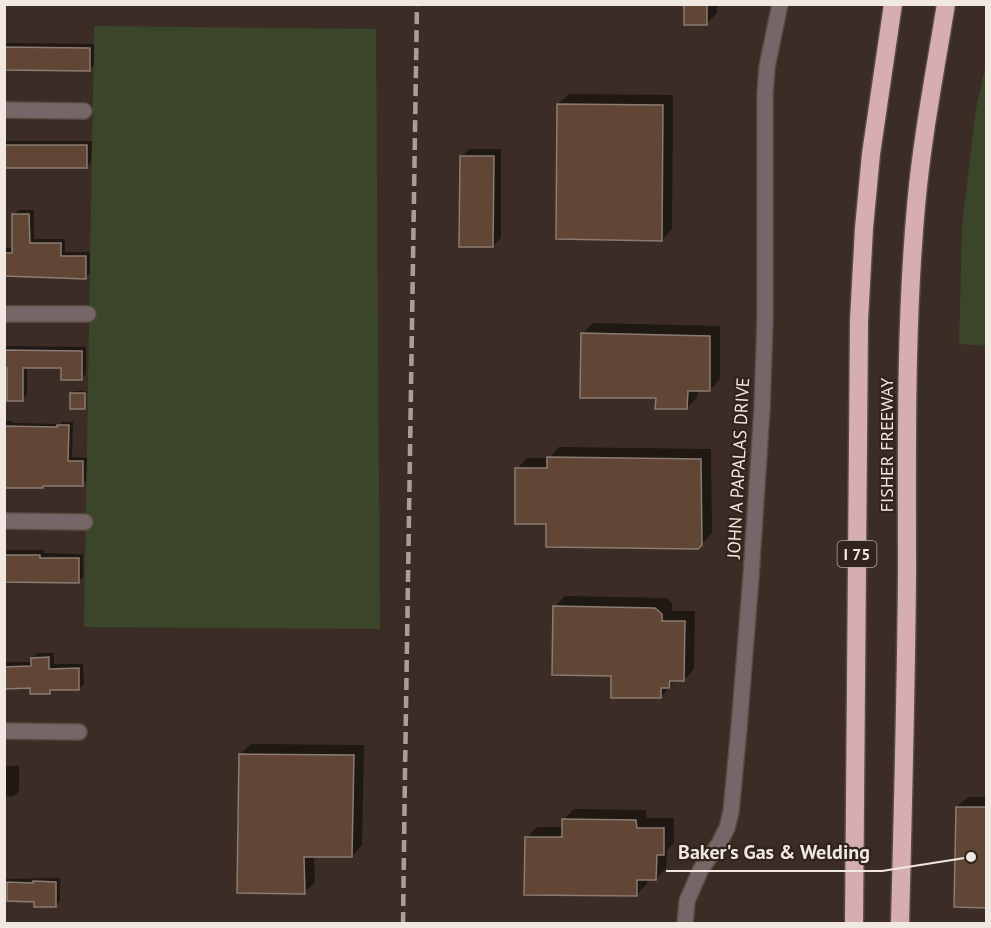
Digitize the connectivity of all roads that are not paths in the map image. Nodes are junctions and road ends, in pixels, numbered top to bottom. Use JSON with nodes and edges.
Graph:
{"nodes":[{"id":1,"x":780,"y":4,"type":"edge"},
{"id":2,"x":893,"y":4,"type":"edge"},
{"id":3,"x":946,"y":4,"type":"edge"},
{"id":4,"x":4,"y":110,"type":"edge"},
{"id":5,"x":84,"y":111,"type":"dead end"},
{"id":6,"x":4,"y":314,"type":"edge"},
{"id":7,"x":88,"y":314,"type":"dead end"},
{"id":8,"x":4,"y":521,"type":"edge"},
{"id":9,"x":85,"y":522,"type":"dead end"},
{"id":10,"x":4,"y":732,"type":"edge"},
{"id":11,"x":79,"y":732,"type":"dead end"},
{"id":12,"x":685,"y":924,"type":"edge"},
{"id":13,"x":854,"y":924,"type":"edge"},
{"id":14,"x":900,"y":924,"type":"edge"}],
"edges":[{"from":1,"to":12,"type":"street","name":"JOHN A PAPALAS DRIVE"},
{"from":2,"to":13,"type":"highway","name":"FISHER FREEWAY","number":"I 75"},
{"from":3,"to":14,"type":"highway","name":"FISHER FREEWAY"},
{"from":4,"to":5,"type":"street"},
{"from":6,"to":7,"type":"street"},
{"from":8,"to":9,"type":"street"},
{"from":10,"to":11,"type":"street"}]}
